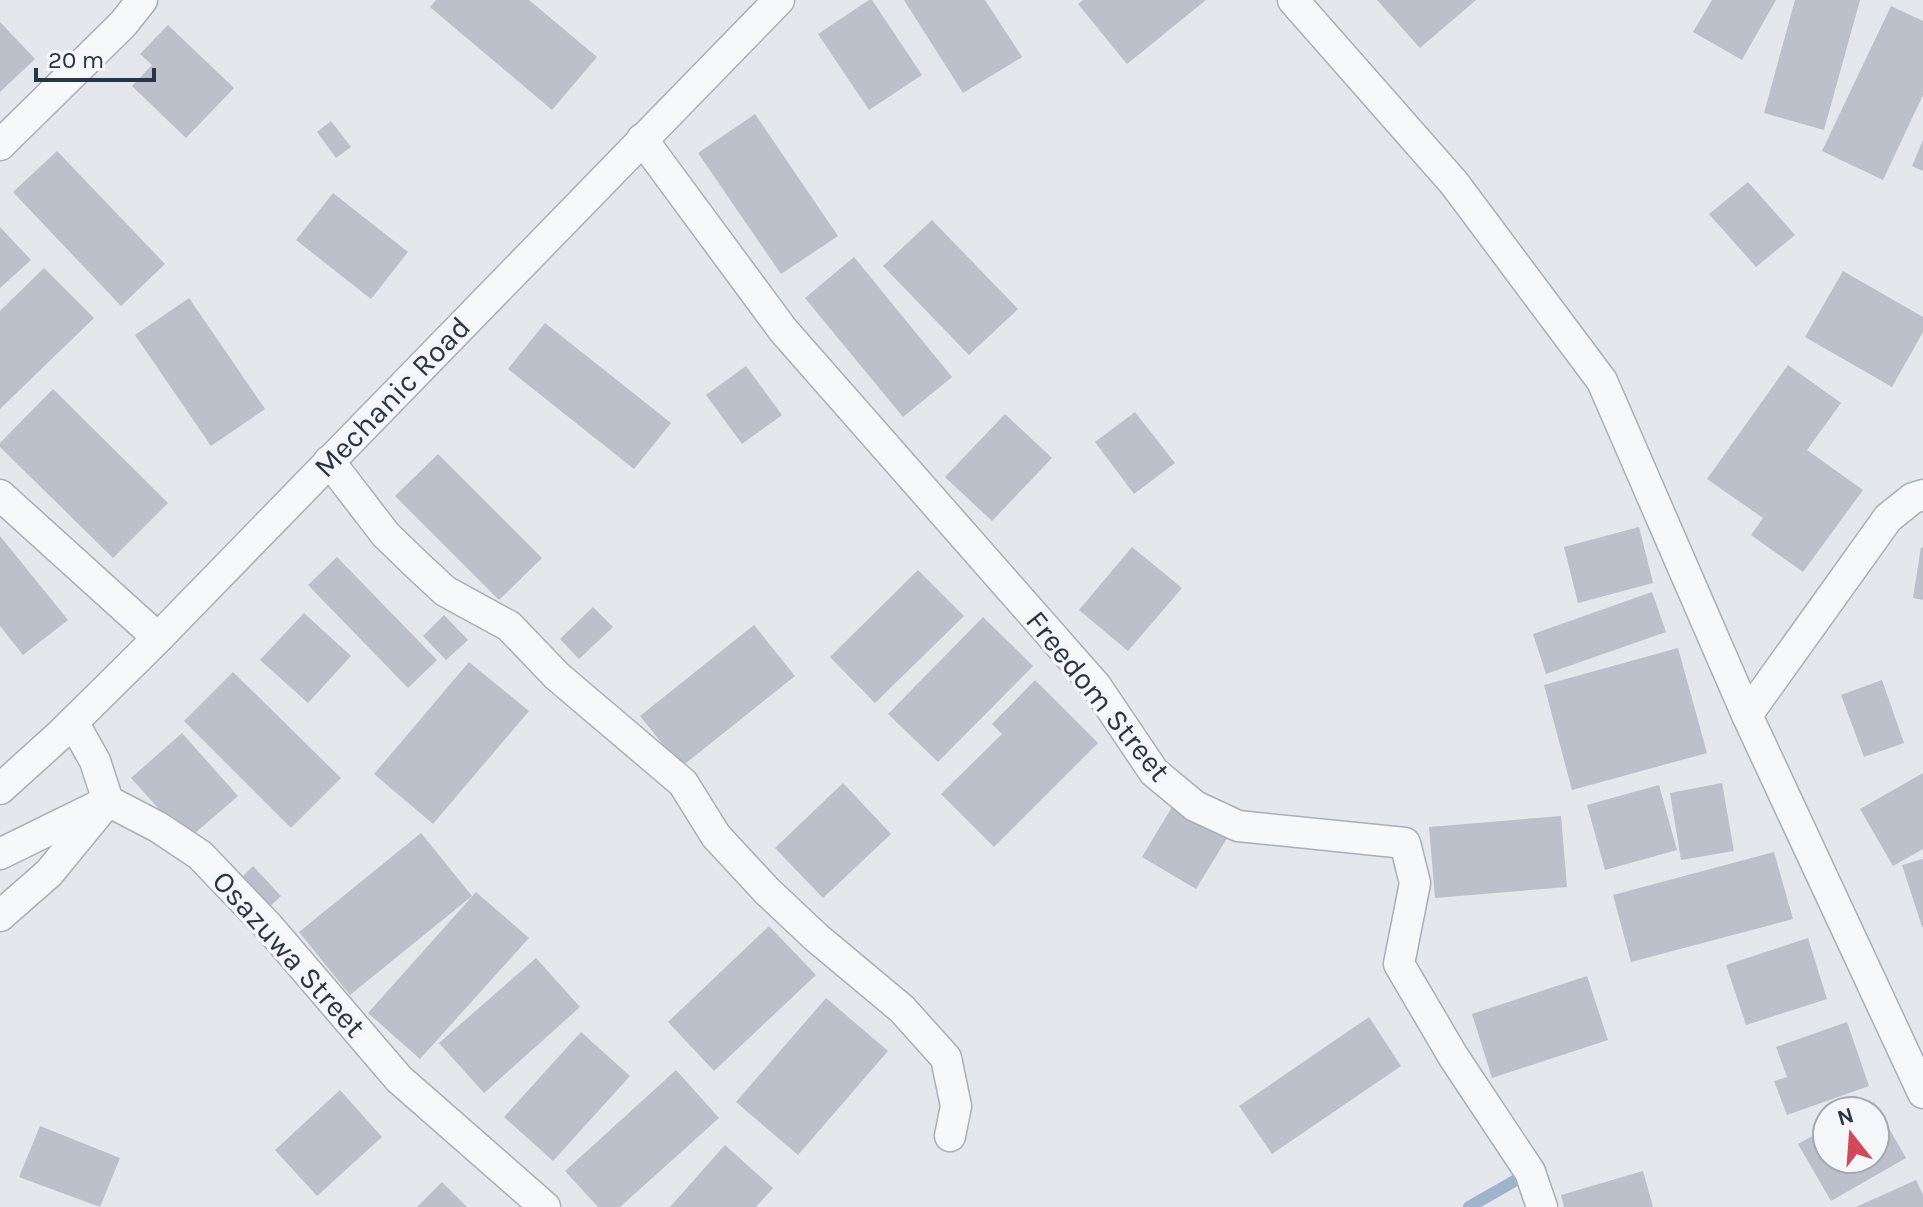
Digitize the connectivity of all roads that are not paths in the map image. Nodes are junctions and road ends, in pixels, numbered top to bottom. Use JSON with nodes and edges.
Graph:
{"nodes":[{"id":1,"x":142,"y":0,"type":"edge"},
{"id":2,"x":779,"y":0,"type":"edge"},
{"id":3,"x":1293,"y":0,"type":"edge"},
{"id":4,"x":642,"y":139,"type":"junction"},
{"id":5,"x":0,"y":145,"type":"edge"},
{"id":6,"x":329,"y":461,"type":"junction"},
{"id":7,"x":0,"y":495,"type":"edge"},
{"id":8,"x":1923,"y":495,"type":"edge"},
{"id":9,"x":158,"y":638,"type":"junction"},
{"id":10,"x":1747,"y":715,"type":"junction"},
{"id":11,"x":73,"y":722,"type":"junction"},
{"id":12,"x":0,"y":789,"type":"edge"},
{"id":13,"x":108,"y":801,"type":"junction"},
{"id":14,"x":0,"y":854,"type":"edge"},
{"id":15,"x":0,"y":916,"type":"edge"},
{"id":16,"x":1923,"y":1093,"type":"edge"},
{"id":17,"x":950,"y":1136,"type":"dead end"},
{"id":18,"x":545,"y":1207,"type":"edge"},
{"id":19,"x":1542,"y":1207,"type":"edge"}],
"edges":[{"from":1,"to":5,"type":"street"},
{"from":2,"to":4,"type":"street","name":"Mechanic Road"},
{"from":3,"to":10,"type":"street"},
{"from":4,"to":6,"type":"street","name":"Mechanic Road"},
{"from":4,"to":19,"type":"street","name":"Freedom Street"},
{"from":6,"to":9,"type":"street","name":"Mechanic Road"},
{"from":6,"to":17,"type":"street"},
{"from":7,"to":9,"type":"street"},
{"from":8,"to":10,"type":"street"},
{"from":9,"to":11,"type":"street","name":"Mechanic Road"},
{"from":10,"to":16,"type":"street"},
{"from":11,"to":12,"type":"street","name":"Mechanic Road"},
{"from":11,"to":13,"type":"street"},
{"from":13,"to":14,"type":"street"},
{"from":13,"to":15,"type":"street"},
{"from":13,"to":18,"type":"street","name":"Osazuwa Street"}]}
